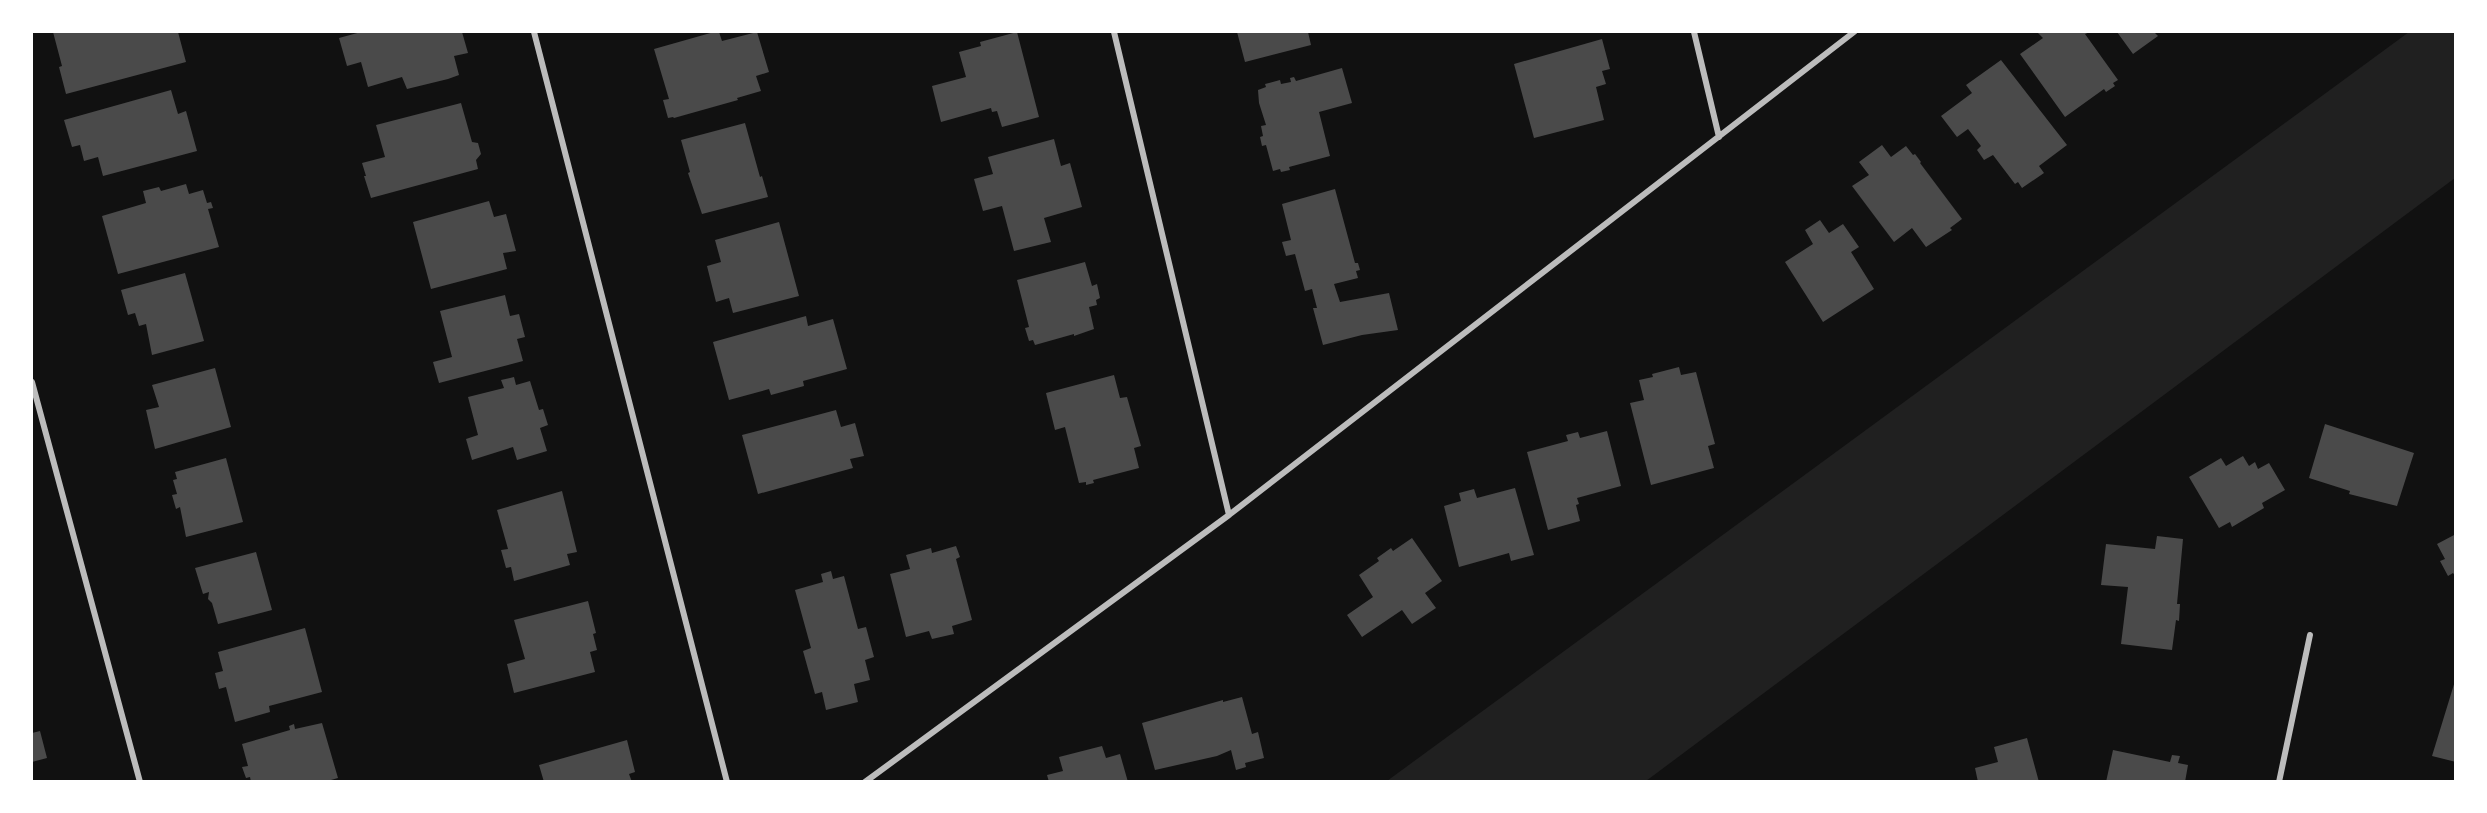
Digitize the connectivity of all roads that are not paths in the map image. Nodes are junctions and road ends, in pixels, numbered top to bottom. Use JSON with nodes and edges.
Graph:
{"nodes":[{"id":1,"x":534,"y":32,"type":"edge"},
{"id":2,"x":1114,"y":32,"type":"edge"},
{"id":3,"x":1695,"y":32,"type":"edge"},
{"id":4,"x":1854,"y":32,"type":"edge"},
{"id":5,"x":1719,"y":137,"type":"junction"},
{"id":6,"x":32,"y":382,"type":"edge"},
{"id":7,"x":1229,"y":515,"type":"junction"},
{"id":8,"x":2310,"y":635,"type":"dead end"},
{"id":9,"x":140,"y":782,"type":"edge"},
{"id":10,"x":728,"y":782,"type":"edge"},
{"id":11,"x":865,"y":782,"type":"edge"},
{"id":12,"x":2279,"y":782,"type":"edge"}],
"edges":[{"from":1,"to":10,"type":"street"},
{"from":2,"to":7,"type":"street"},
{"from":3,"to":5,"type":"street"},
{"from":4,"to":5,"type":"street"},
{"from":5,"to":7,"type":"street"},
{"from":6,"to":9,"type":"street"},
{"from":7,"to":11,"type":"street"},
{"from":8,"to":12,"type":"street"}]}
